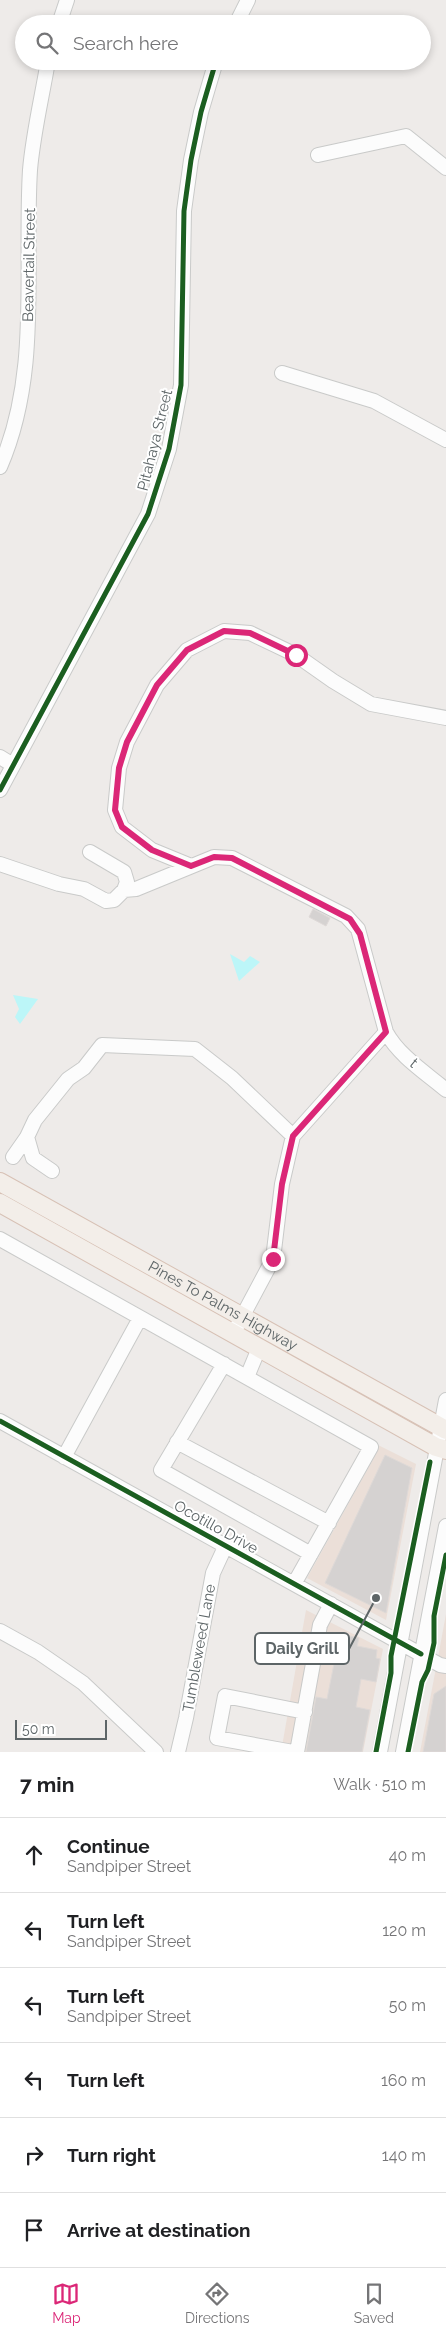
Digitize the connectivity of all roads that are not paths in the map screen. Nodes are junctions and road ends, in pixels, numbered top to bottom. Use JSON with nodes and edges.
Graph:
{"nodes":[{"id":1,"x":67,"y":0,"type":"edge"},
{"id":2,"x":248,"y":0,"type":"edge"},
{"id":3,"x":61,"y":15,"type":"edge"},
{"id":4,"x":240,"y":15,"type":"edge"},
{"id":5,"x":46,"y":70,"type":"edge"},
{"id":6,"x":214,"y":70,"type":"edge"},
{"id":7,"x":318,"y":155,"type":"dead end"},
{"id":8,"x":446,"y":168,"type":"edge"},
{"id":9,"x":282,"y":373,"type":"dead end"},
{"id":10,"x":446,"y":440,"type":"edge"},
{"id":11,"x":0,"y":467,"type":"edge"},
{"id":12,"x":446,"y":718,"type":"edge"},
{"id":13,"x":0,"y":757,"type":"edge"},
{"id":14,"x":13,"y":765,"type":"junction"},
{"id":15,"x":0,"y":790,"type":"edge"},
{"id":16,"x":90,"y":852,"type":"dead end"},
{"id":17,"x":163,"y":856,"type":"junction"},
{"id":18,"x":0,"y":864,"type":"edge"},
{"id":19,"x":191,"y":866,"type":"junction"},
{"id":20,"x":164,"y":877,"type":"junction"},
{"id":21,"x":124,"y":890,"type":"junction"},
{"id":22,"x":386,"y":1032,"type":"junction"},
{"id":23,"x":446,"y":1090,"type":"edge"},
{"id":24,"x":293,"y":1136,"type":"junction"},
{"id":25,"x":27,"y":1137,"type":"junction"},
{"id":26,"x":14,"y":1157,"type":"dead end"},
{"id":27,"x":52,"y":1171,"type":"dead end"},
{"id":28,"x":0,"y":1182,"type":"edge"},
{"id":29,"x":0,"y":1204,"type":"edge"},
{"id":30,"x":0,"y":1239,"type":"edge"},
{"id":31,"x":243,"y":1317,"type":"junction"},
{"id":32,"x":140,"y":1318,"type":"junction"},
{"id":33,"x":233,"y":1334,"type":"junction"},
{"id":34,"x":259,"y":1348,"type":"junction"},
{"id":35,"x":224,"y":1364,"type":"junction"},
{"id":36,"x":247,"y":1377,"type":"junction"},
{"id":37,"x":446,"y":1400,"type":"edge"},
{"id":38,"x":0,"y":1421,"type":"edge"},
{"id":39,"x":443,"y":1428,"type":"edge"},
{"id":40,"x":177,"y":1442,"type":"junction"},
{"id":41,"x":441,"y":1448,"type":"edge"},
{"id":42,"x":64,"y":1457,"type":"junction"},
{"id":43,"x":329,"y":1522,"type":"junction"},
{"id":44,"x":446,"y":1526,"type":"edge"},
{"id":45,"x":225,"y":1546,"type":"junction"},
{"id":46,"x":311,"y":1554,"type":"junction"},
{"id":47,"x":294,"y":1584,"type":"junction"},
{"id":48,"x":330,"y":1604,"type":"junction"},
{"id":49,"x":0,"y":1631,"type":"edge"},
{"id":50,"x":400,"y":1642,"type":"junction"},
{"id":51,"x":421,"y":1654,"type":"junction"},
{"id":52,"x":446,"y":1666,"type":"edge"},
{"id":53,"x":305,"y":1712,"type":"junction"},
{"id":54,"x":156,"y":1752,"type":"edge"},
{"id":55,"x":178,"y":1752,"type":"edge"},
{"id":56,"x":293,"y":1752,"type":"edge"},
{"id":57,"x":297,"y":1752,"type":"edge"},
{"id":58,"x":380,"y":1752,"type":"edge"},
{"id":59,"x":403,"y":1752,"type":"edge"}],
"edges":[{"from":1,"to":3,"type":"street"},
{"from":2,"to":4,"type":"street"},
{"from":5,"to":11,"type":"street","name":"Beavertail Street"},
{"from":6,"to":14,"type":"street","name":"Pitahaya Street"},
{"from":7,"to":8,"type":"street"},
{"from":9,"to":10,"type":"street"},
{"from":12,"to":17,"type":"street"},
{"from":13,"to":14,"type":"street"},
{"from":14,"to":15,"type":"street","name":"Pitahaya Street"},
{"from":16,"to":21,"type":"street"},
{"from":17,"to":19,"type":"street"},
{"from":17,"to":20,"type":"street"},
{"from":18,"to":21,"type":"street"},
{"from":19,"to":20,"type":"street"},
{"from":19,"to":22,"type":"street"},
{"from":20,"to":21,"type":"street"},
{"from":22,"to":23,"type":"street","name":"t"},
{"from":22,"to":24,"type":"street"},
{"from":24,"to":25,"type":"street"},
{"from":24,"to":31,"type":"street"},
{"from":25,"to":26,"type":"street"},
{"from":25,"to":27,"type":"street"},
{"from":28,"to":31,"type":"main road","name":"Pines To Palms Highway"},
{"from":29,"to":33,"type":"main road","name":"Pines To Palms Highway"},
{"from":30,"to":32,"type":"street"},
{"from":31,"to":33,"type":"street"},
{"from":31,"to":39,"type":"main road","name":"Pines To Palms Highway"},
{"from":32,"to":35,"type":"street"},
{"from":32,"to":42,"type":"street"},
{"from":33,"to":34,"type":"main road","name":"Pines To Palms Highway"},
{"from":34,"to":36,"type":"street"},
{"from":34,"to":41,"type":"main road","name":"Pines To Palms Highway"},
{"from":35,"to":36,"type":"street"},
{"from":35,"to":40,"type":"street"},
{"from":36,"to":43,"type":"street"},
{"from":37,"to":39,"type":"street"},
{"from":38,"to":42,"type":"street","name":"Ocotillo Drive"},
{"from":39,"to":41,"type":"street"},
{"from":40,"to":43,"type":"street"},
{"from":40,"to":46,"type":"street"},
{"from":41,"to":50,"type":"street"},
{"from":42,"to":45,"type":"street","name":"Ocotillo Drive"},
{"from":43,"to":46,"type":"street"},
{"from":44,"to":51,"type":"street"},
{"from":45,"to":47,"type":"street","name":"Ocotillo Drive"},
{"from":45,"to":55,"type":"street","name":"Tumbleweed Lane"},
{"from":46,"to":47,"type":"street"},
{"from":47,"to":48,"type":"street","name":"Ocotillo Drive"},
{"from":48,"to":50,"type":"street","name":"Ocotillo Drive"},
{"from":48,"to":53,"type":"street"},
{"from":49,"to":54,"type":"street"},
{"from":50,"to":51,"type":"street","name":"Ocotillo Drive"},
{"from":50,"to":58,"type":"street"},
{"from":51,"to":52,"type":"street","name":"Ocotillo Drive"},
{"from":51,"to":59,"type":"street"},
{"from":53,"to":56,"type":"street"},
{"from":53,"to":57,"type":"street"}]}
